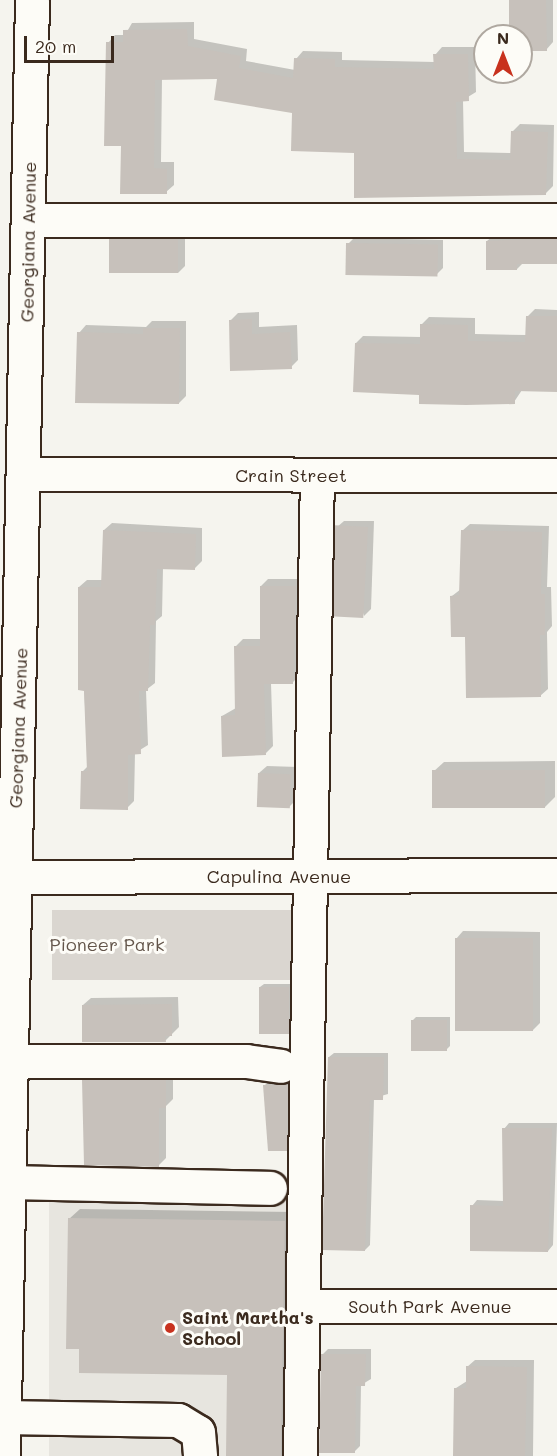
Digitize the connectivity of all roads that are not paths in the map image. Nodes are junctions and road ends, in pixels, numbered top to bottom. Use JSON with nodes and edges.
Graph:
{"nodes":[{"id":1,"x":32,"y":0,"type":"edge"},
{"id":2,"x":28,"y":220,"type":"junction"},
{"id":3,"x":557,"y":220,"type":"edge"},
{"id":4,"x":25,"y":474,"type":"junction"},
{"id":5,"x":317,"y":475,"type":"junction"},
{"id":6,"x":557,"y":475,"type":"edge"},
{"id":7,"x":10,"y":664,"type":"edge"},
{"id":8,"x":557,"y":875,"type":"edge"},
{"id":9,"x":311,"y":876,"type":"junction"},
{"id":10,"x":7,"y":877,"type":"edge"},
{"id":11,"x":10,"y":1061,"type":"junction"},
{"id":12,"x":281,"y":1066,"type":"dead end"},
{"id":13,"x":8,"y":1182,"type":"junction"},
{"id":14,"x":270,"y":1188,"type":"dead end"},
{"id":15,"x":303,"y":1306,"type":"junction"},
{"id":16,"x":557,"y":1306,"type":"edge"},
{"id":17,"x":3,"y":1417,"type":"junction"},
{"id":18,"x":3,"y":1456,"type":"edge"},
{"id":19,"x":200,"y":1456,"type":"edge"},
{"id":20,"x":300,"y":1456,"type":"edge"}],
"edges":[{"from":1,"to":2,"type":"street","name":"Georgiana Avenue"},
{"from":2,"to":3,"type":"street"},
{"from":2,"to":4,"type":"street","name":"Georgiana Avenue"},
{"from":4,"to":5,"type":"street","name":"Crain Street"},
{"from":4,"to":7,"type":"street","name":"Georgiana Avenue"},
{"from":5,"to":6,"type":"street","name":"Crain Street"},
{"from":5,"to":9,"type":"street"},
{"from":7,"to":10,"type":"street","name":"Georgiana Avenue"},
{"from":8,"to":9,"type":"street","name":"Capulina Avenue"},
{"from":9,"to":10,"type":"street","name":"Capulina Avenue"},
{"from":9,"to":15,"type":"street"},
{"from":10,"to":11,"type":"street","name":"Georgiana Avenue"},
{"from":11,"to":12,"type":"street"},
{"from":11,"to":13,"type":"street","name":"Georgiana Avenue"},
{"from":13,"to":14,"type":"street"},
{"from":13,"to":17,"type":"street","name":"Georgiana Avenue"},
{"from":15,"to":16,"type":"street","name":"South Park Avenue"},
{"from":15,"to":20,"type":"street"},
{"from":17,"to":18,"type":"street","name":"Georgiana Avenue"},
{"from":17,"to":19,"type":"street"}]}
